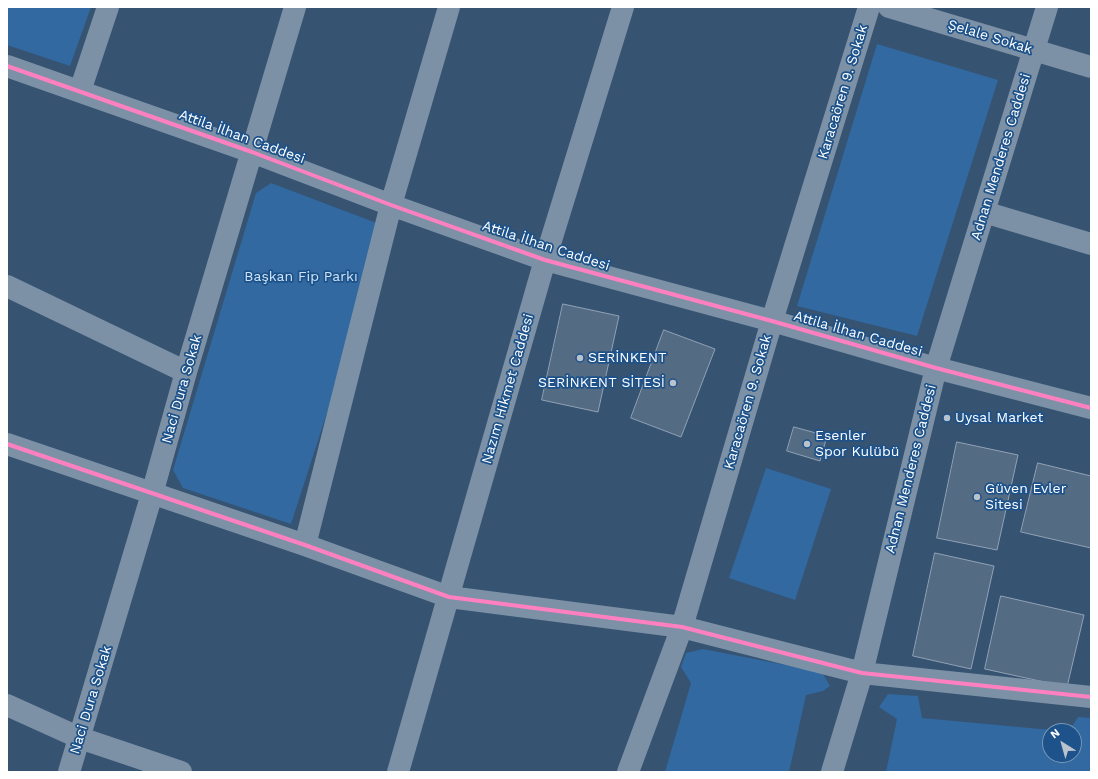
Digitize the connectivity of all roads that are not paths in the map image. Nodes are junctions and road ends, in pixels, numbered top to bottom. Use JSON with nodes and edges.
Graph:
{"nodes":[{"id":1,"x":108,"y":7,"type":"edge"},
{"id":2,"x":295,"y":7,"type":"edge"},
{"id":3,"x":449,"y":7,"type":"edge"},
{"id":4,"x":623,"y":7,"type":"edge"},
{"id":5,"x":869,"y":7,"type":"edge"},
{"id":6,"x":889,"y":7,"type":"edge"},
{"id":7,"x":1047,"y":7,"type":"edge"},
{"id":8,"x":1034,"y":50,"type":"junction"},
{"id":9,"x":7,"y":66,"type":"edge"},
{"id":10,"x":1091,"y":67,"type":"edge"},
{"id":11,"x":80,"y":91,"type":"junction"},
{"id":12,"x":252,"y":152,"type":"junction"},
{"id":13,"x":392,"y":205,"type":"junction"},
{"id":14,"x":984,"y":212,"type":"junction"},
{"id":15,"x":1091,"y":244,"type":"edge"},
{"id":16,"x":545,"y":260,"type":"junction"},
{"id":17,"x":7,"y":286,"type":"edge"},
{"id":18,"x":772,"y":321,"type":"junction"},
{"id":19,"x":936,"y":368,"type":"junction"},
{"id":20,"x":186,"y":372,"type":"junction"},
{"id":21,"x":1091,"y":408,"type":"edge"},
{"id":22,"x":7,"y":444,"type":"edge"},
{"id":23,"x":152,"y":494,"type":"junction"},
{"id":24,"x":305,"y":545,"type":"junction"},
{"id":25,"x":449,"y":596,"type":"junction"},
{"id":26,"x":682,"y":626,"type":"junction"},
{"id":27,"x":862,"y":673,"type":"junction"},
{"id":28,"x":1091,"y":697,"type":"edge"},
{"id":29,"x":7,"y":705,"type":"edge"},
{"id":30,"x":80,"y":738,"type":"junction"},
{"id":31,"x":69,"y":772,"type":"edge"},
{"id":32,"x":181,"y":772,"type":"edge"},
{"id":33,"x":398,"y":772,"type":"edge"},
{"id":34,"x":628,"y":772,"type":"edge"},
{"id":35,"x":832,"y":772,"type":"edge"}],
"edges":[{"from":1,"to":11,"type":"street"},
{"from":2,"to":12,"type":"street","name":"Naci Dura Sokak"},
{"from":3,"to":13,"type":"street"},
{"from":4,"to":16,"type":"street","name":"Nazım Hikmet Caddesi"},
{"from":5,"to":18,"type":"street","name":"Karacaören 9. Sokak"},
{"from":6,"to":8,"type":"street","name":"Şelale Sokak"},
{"from":7,"to":8,"type":"street","name":"Adnan Menderes Caddesi"},
{"from":8,"to":10,"type":"street","name":"Şelale Sokak"},
{"from":8,"to":14,"type":"street","name":"Adnan Menderes Caddesi"},
{"from":9,"to":11,"type":"street","name":"Attila İlhan Caddesi"},
{"from":11,"to":12,"type":"street","name":"Attila İlhan Caddesi"},
{"from":12,"to":13,"type":"street","name":"Attila İlhan Caddesi"},
{"from":12,"to":20,"type":"street","name":"Naci Dura Sokak"},
{"from":13,"to":16,"type":"street","name":"Attila İlhan Caddesi"},
{"from":13,"to":24,"type":"street"},
{"from":14,"to":15,"type":"street"},
{"from":14,"to":19,"type":"street","name":"Adnan Menderes Caddesi"},
{"from":16,"to":18,"type":"street","name":"Attila İlhan Caddesi"},
{"from":16,"to":25,"type":"street","name":"Nazım Hikmet Caddesi"},
{"from":17,"to":20,"type":"street"},
{"from":18,"to":19,"type":"street","name":"Attila İlhan Caddesi"},
{"from":18,"to":26,"type":"street","name":"Karacaören 9. Sokak"},
{"from":19,"to":21,"type":"street","name":"Attila İlhan Caddesi"},
{"from":19,"to":27,"type":"street","name":"Adnan Menderes Caddesi"},
{"from":20,"to":23,"type":"street","name":"Naci Dura Sokak"},
{"from":22,"to":23,"type":"street"},
{"from":23,"to":24,"type":"street"},
{"from":23,"to":30,"type":"street","name":"Naci Dura Sokak"},
{"from":24,"to":25,"type":"street"},
{"from":25,"to":26,"type":"street"},
{"from":25,"to":33,"type":"street","name":"Nazım Hikmet Caddesi"},
{"from":26,"to":27,"type":"street"},
{"from":26,"to":34,"type":"street","name":"Karacaören 9. Sokak"},
{"from":27,"to":28,"type":"street"},
{"from":27,"to":35,"type":"street","name":"Adnan Menderes Caddesi"},
{"from":29,"to":30,"type":"street"},
{"from":30,"to":31,"type":"street","name":"Naci Dura Sokak"},
{"from":30,"to":32,"type":"street"}]}
